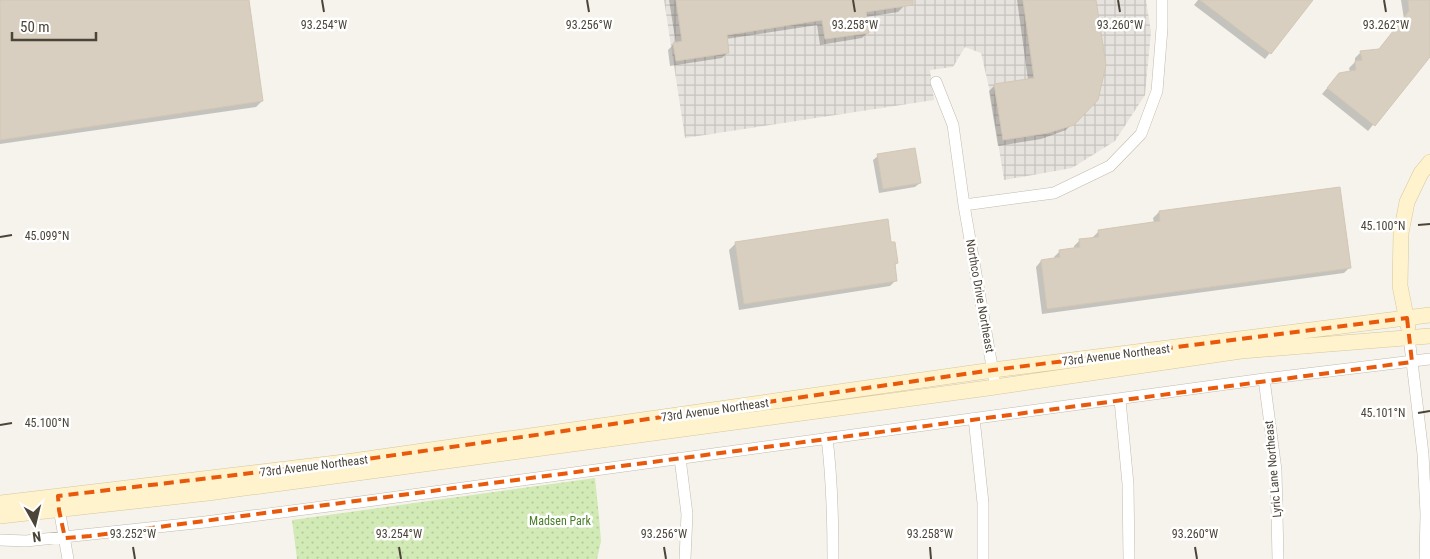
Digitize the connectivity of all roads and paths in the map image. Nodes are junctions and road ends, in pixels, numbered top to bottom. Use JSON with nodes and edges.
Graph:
{"nodes":[{"id":1,"x":1162,"y":0,"type":"edge"},
{"id":2,"x":936,"y":82,"type":"dead end"},
{"id":3,"x":1430,"y":162,"type":"edge"},
{"id":4,"x":964,"y":205,"type":"junction"},
{"id":5,"x":1430,"y":315,"type":"edge"},
{"id":6,"x":1407,"y":318,"type":"junction"},
{"id":7,"x":1430,"y":336,"type":"edge"},
{"id":8,"x":1409,"y":338,"type":"junction"},
{"id":9,"x":1430,"y":359,"type":"edge"},
{"id":10,"x":1412,"y":362,"type":"junction"},
{"id":11,"x":993,"y":370,"type":"junction"},
{"id":12,"x":1264,"y":379,"type":"junction"},
{"id":13,"x":996,"y":387,"type":"junction"},
{"id":14,"x":1120,"y":400,"type":"junction"},
{"id":15,"x":974,"y":418,"type":"junction"},
{"id":16,"x":827,"y":438,"type":"junction"},
{"id":17,"x":680,"y":458,"type":"junction"},
{"id":18,"x":0,"y":503,"type":"edge"},
{"id":19,"x":58,"y":503,"type":"junction"},
{"id":20,"x":0,"y":516,"type":"edge"},
{"id":21,"x":65,"y":538,"type":"junction"},
{"id":22,"x":0,"y":540,"type":"edge"},
{"id":23,"x":68,"y":559,"type":"edge"},
{"id":24,"x":686,"y":559,"type":"edge"},
{"id":25,"x":833,"y":559,"type":"edge"},
{"id":26,"x":983,"y":559,"type":"edge"},
{"id":27,"x":1129,"y":559,"type":"edge"},
{"id":28,"x":1278,"y":559,"type":"edge"},
{"id":29,"x":1425,"y":559,"type":"edge"}],
"edges":[{"from":1,"to":4,"type":"street"},
{"from":2,"to":4,"type":"street","name":"Northco Drive Northeast"},
{"from":3,"to":6,"type":"street"},
{"from":4,"to":11,"type":"street","name":"Northco Drive Northeast"},
{"from":5,"to":6,"type":"street","name":"73rd Avenue Northeast"},
{"from":6,"to":8,"type":"street"},
{"from":6,"to":11,"type":"street","name":"73rd Avenue Northeast"},
{"from":7,"to":8,"type":"street","name":"73rd Avenue Northeast"},
{"from":8,"to":10,"type":"street"},
{"from":8,"to":13,"type":"street","name":"73rd Avenue Northeast"},
{"from":9,"to":10,"type":"street"},
{"from":10,"to":12,"type":"street"},
{"from":10,"to":29,"type":"street"},
{"from":11,"to":13,"type":"street","name":"Northco Drive Northeast"},
{"from":11,"to":19,"type":"street","name":"73rd Avenue Northeast"},
{"from":12,"to":14,"type":"street"},
{"from":12,"to":28,"type":"street","name":"Lyric Lane Northeast"},
{"from":13,"to":19,"type":"street","name":"73rd Avenue Northeast"},
{"from":14,"to":15,"type":"street"},
{"from":14,"to":27,"type":"street"},
{"from":15,"to":16,"type":"street"},
{"from":15,"to":26,"type":"street"},
{"from":16,"to":17,"type":"street"},
{"from":16,"to":25,"type":"street"},
{"from":17,"to":21,"type":"street"},
{"from":17,"to":24,"type":"street"},
{"from":18,"to":19,"type":"street","name":"73rd Avenue Northeast"},
{"from":19,"to":20,"type":"street","name":"73rd Avenue Northeast"},
{"from":19,"to":21,"type":"street"},
{"from":21,"to":22,"type":"street"},
{"from":21,"to":23,"type":"street"}]}
